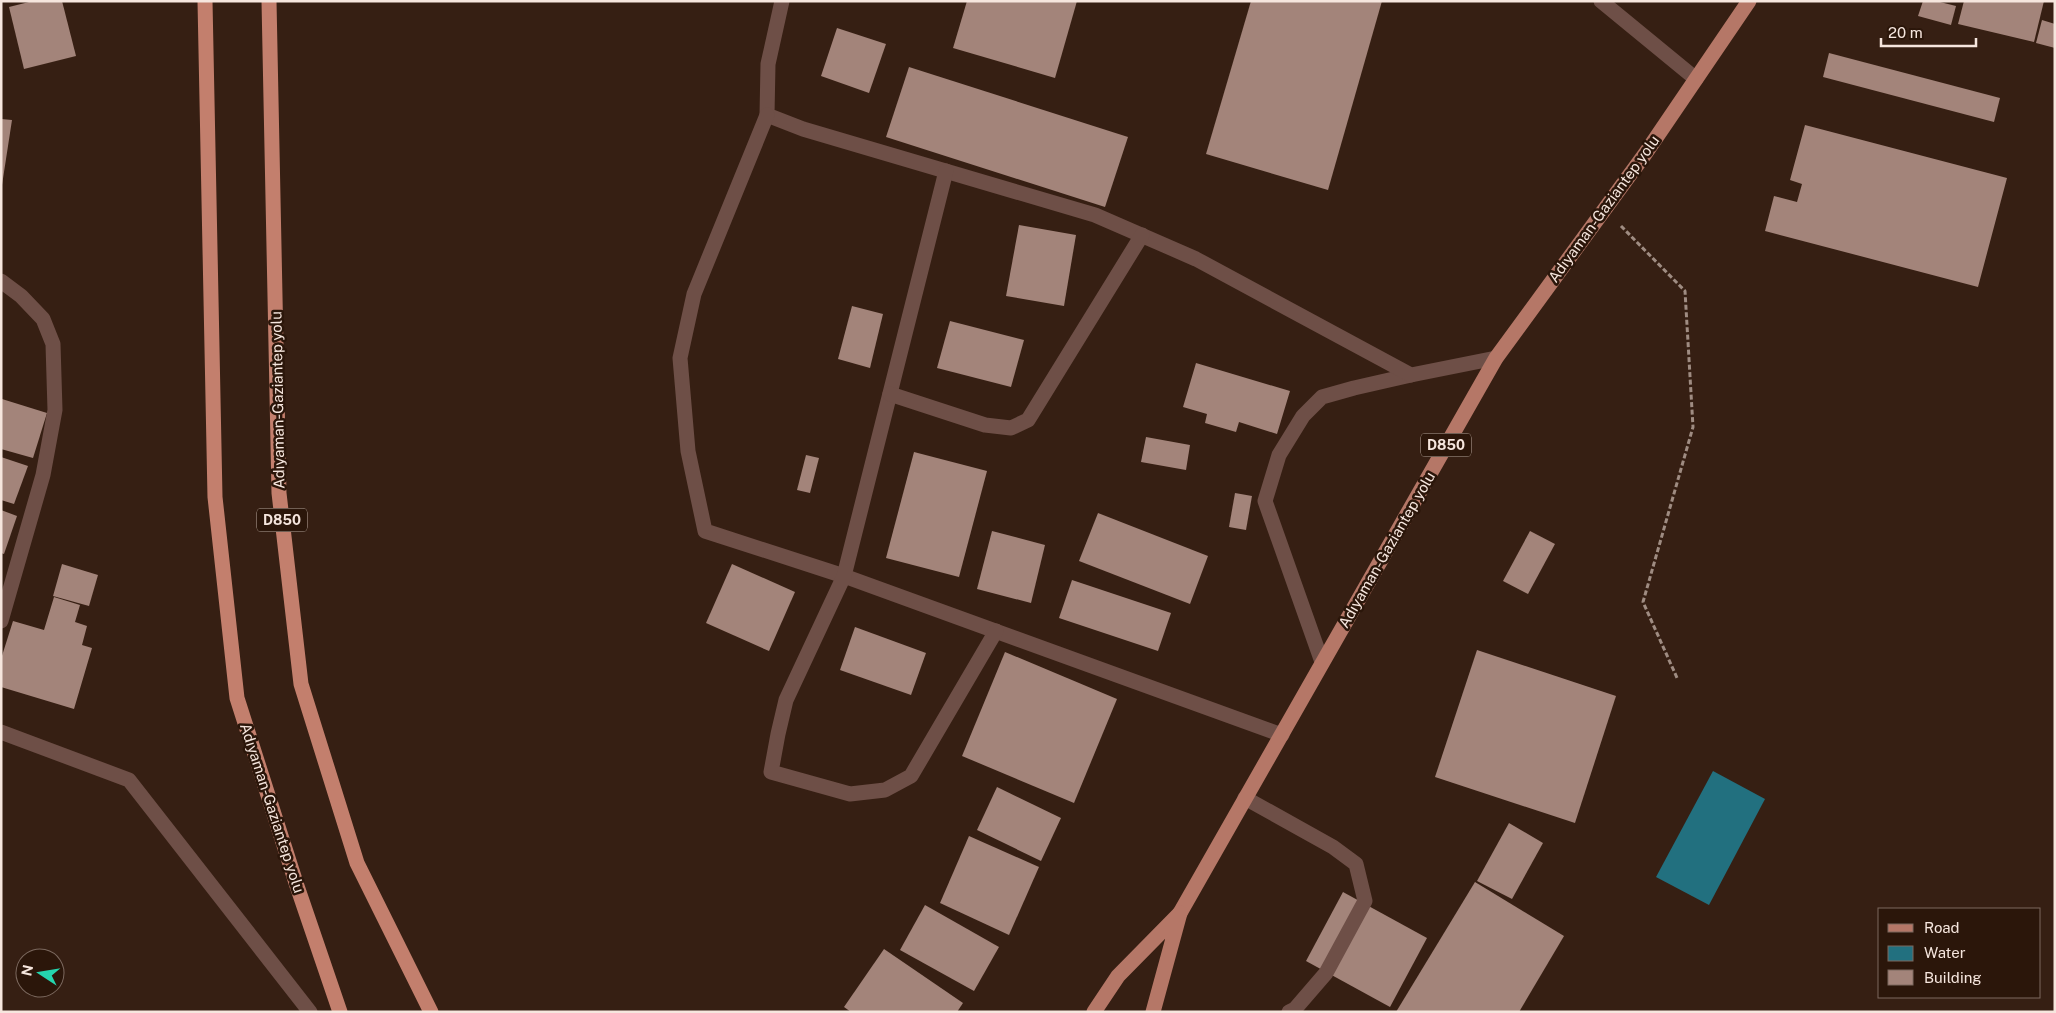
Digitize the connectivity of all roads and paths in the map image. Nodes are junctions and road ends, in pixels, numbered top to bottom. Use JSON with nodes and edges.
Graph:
{"nodes":[{"id":1,"x":205,"y":1,"type":"edge"},
{"id":2,"x":269,"y":1,"type":"edge"},
{"id":3,"x":782,"y":1,"type":"edge"},
{"id":4,"x":1601,"y":1,"type":"edge"},
{"id":5,"x":1749,"y":1,"type":"edge"},
{"id":6,"x":1696,"y":79,"type":"junction"},
{"id":7,"x":767,"y":115,"type":"junction"},
{"id":8,"x":946,"y":171,"type":"junction"},
{"id":9,"x":1605,"y":209,"type":"junction"},
{"id":10,"x":1142,"y":235,"type":"junction"},
{"id":11,"x":1,"y":280,"type":"edge"},
{"id":12,"x":1496,"y":358,"type":"junction"},
{"id":13,"x":1412,"y":375,"type":"junction"},
{"id":14,"x":890,"y":394,"type":"junction"},
{"id":15,"x":844,"y":576,"type":"junction"},
{"id":16,"x":1,"y":621,"type":"edge"},
{"id":17,"x":996,"y":631,"type":"junction"},
{"id":18,"x":1322,"y":662,"type":"junction"},
{"id":19,"x":1678,"y":680,"type":"dead end"},
{"id":20,"x":1,"y":732,"type":"edge"},
{"id":21,"x":1282,"y":734,"type":"junction"},
{"id":22,"x":1245,"y":798,"type":"junction"},
{"id":23,"x":1180,"y":913,"type":"junction"},
{"id":24,"x":310,"y":1012,"type":"edge"},
{"id":25,"x":340,"y":1012,"type":"edge"},
{"id":26,"x":431,"y":1012,"type":"edge"},
{"id":27,"x":1094,"y":1012,"type":"edge"},
{"id":28,"x":1153,"y":1012,"type":"edge"},
{"id":29,"x":1158,"y":1012,"type":"edge"},
{"id":30,"x":1289,"y":1012,"type":"edge"}],
"edges":[{"from":1,"to":25,"type":"highway","name":"Adıyaman-Gaziantep yolu"},
{"from":2,"to":26,"type":"highway","name":"Adıyaman-Gaziantep yolu","number":"D850"},
{"from":3,"to":7,"type":"street"},
{"from":4,"to":6,"type":"street"},
{"from":5,"to":6,"type":"main road","name":"Adıyaman-Gaziantep yolu","number":"D850"},
{"from":6,"to":9,"type":"main road","name":"Adıyaman-Gaziantep yolu","number":"D850"},
{"from":7,"to":8,"type":"street"},
{"from":7,"to":15,"type":"street"},
{"from":8,"to":10,"type":"street"},
{"from":8,"to":14,"type":"street"},
{"from":9,"to":12,"type":"main road","name":"Adıyaman-Gaziantep yolu","number":"D850"},
{"from":9,"to":19,"type":"path"},
{"from":10,"to":13,"type":"street"},
{"from":10,"to":14,"type":"street"},
{"from":11,"to":16,"type":"street"},
{"from":12,"to":13,"type":"street"},
{"from":12,"to":18,"type":"main road","name":"Adıyaman-Gaziantep yolu","number":"D850"},
{"from":13,"to":18,"type":"street"},
{"from":14,"to":15,"type":"street"},
{"from":15,"to":17,"type":"street"},
{"from":15,"to":17,"type":"street"},
{"from":17,"to":21,"type":"street"},
{"from":18,"to":21,"type":"main road","name":"Adıyaman-Gaziantep yolu","number":"D850"},
{"from":20,"to":24,"type":"street"},
{"from":21,"to":22,"type":"main road","name":"Adıyaman-Gaziantep yolu","number":"D850"},
{"from":22,"to":23,"type":"main road","name":"Adıyaman-Gaziantep yolu","number":"D850"},
{"from":22,"to":30,"type":"street"},
{"from":23,"to":27,"type":"main road"},
{"from":23,"to":28,"type":"main road"},
{"from":28,"to":29,"type":"street"}]}
